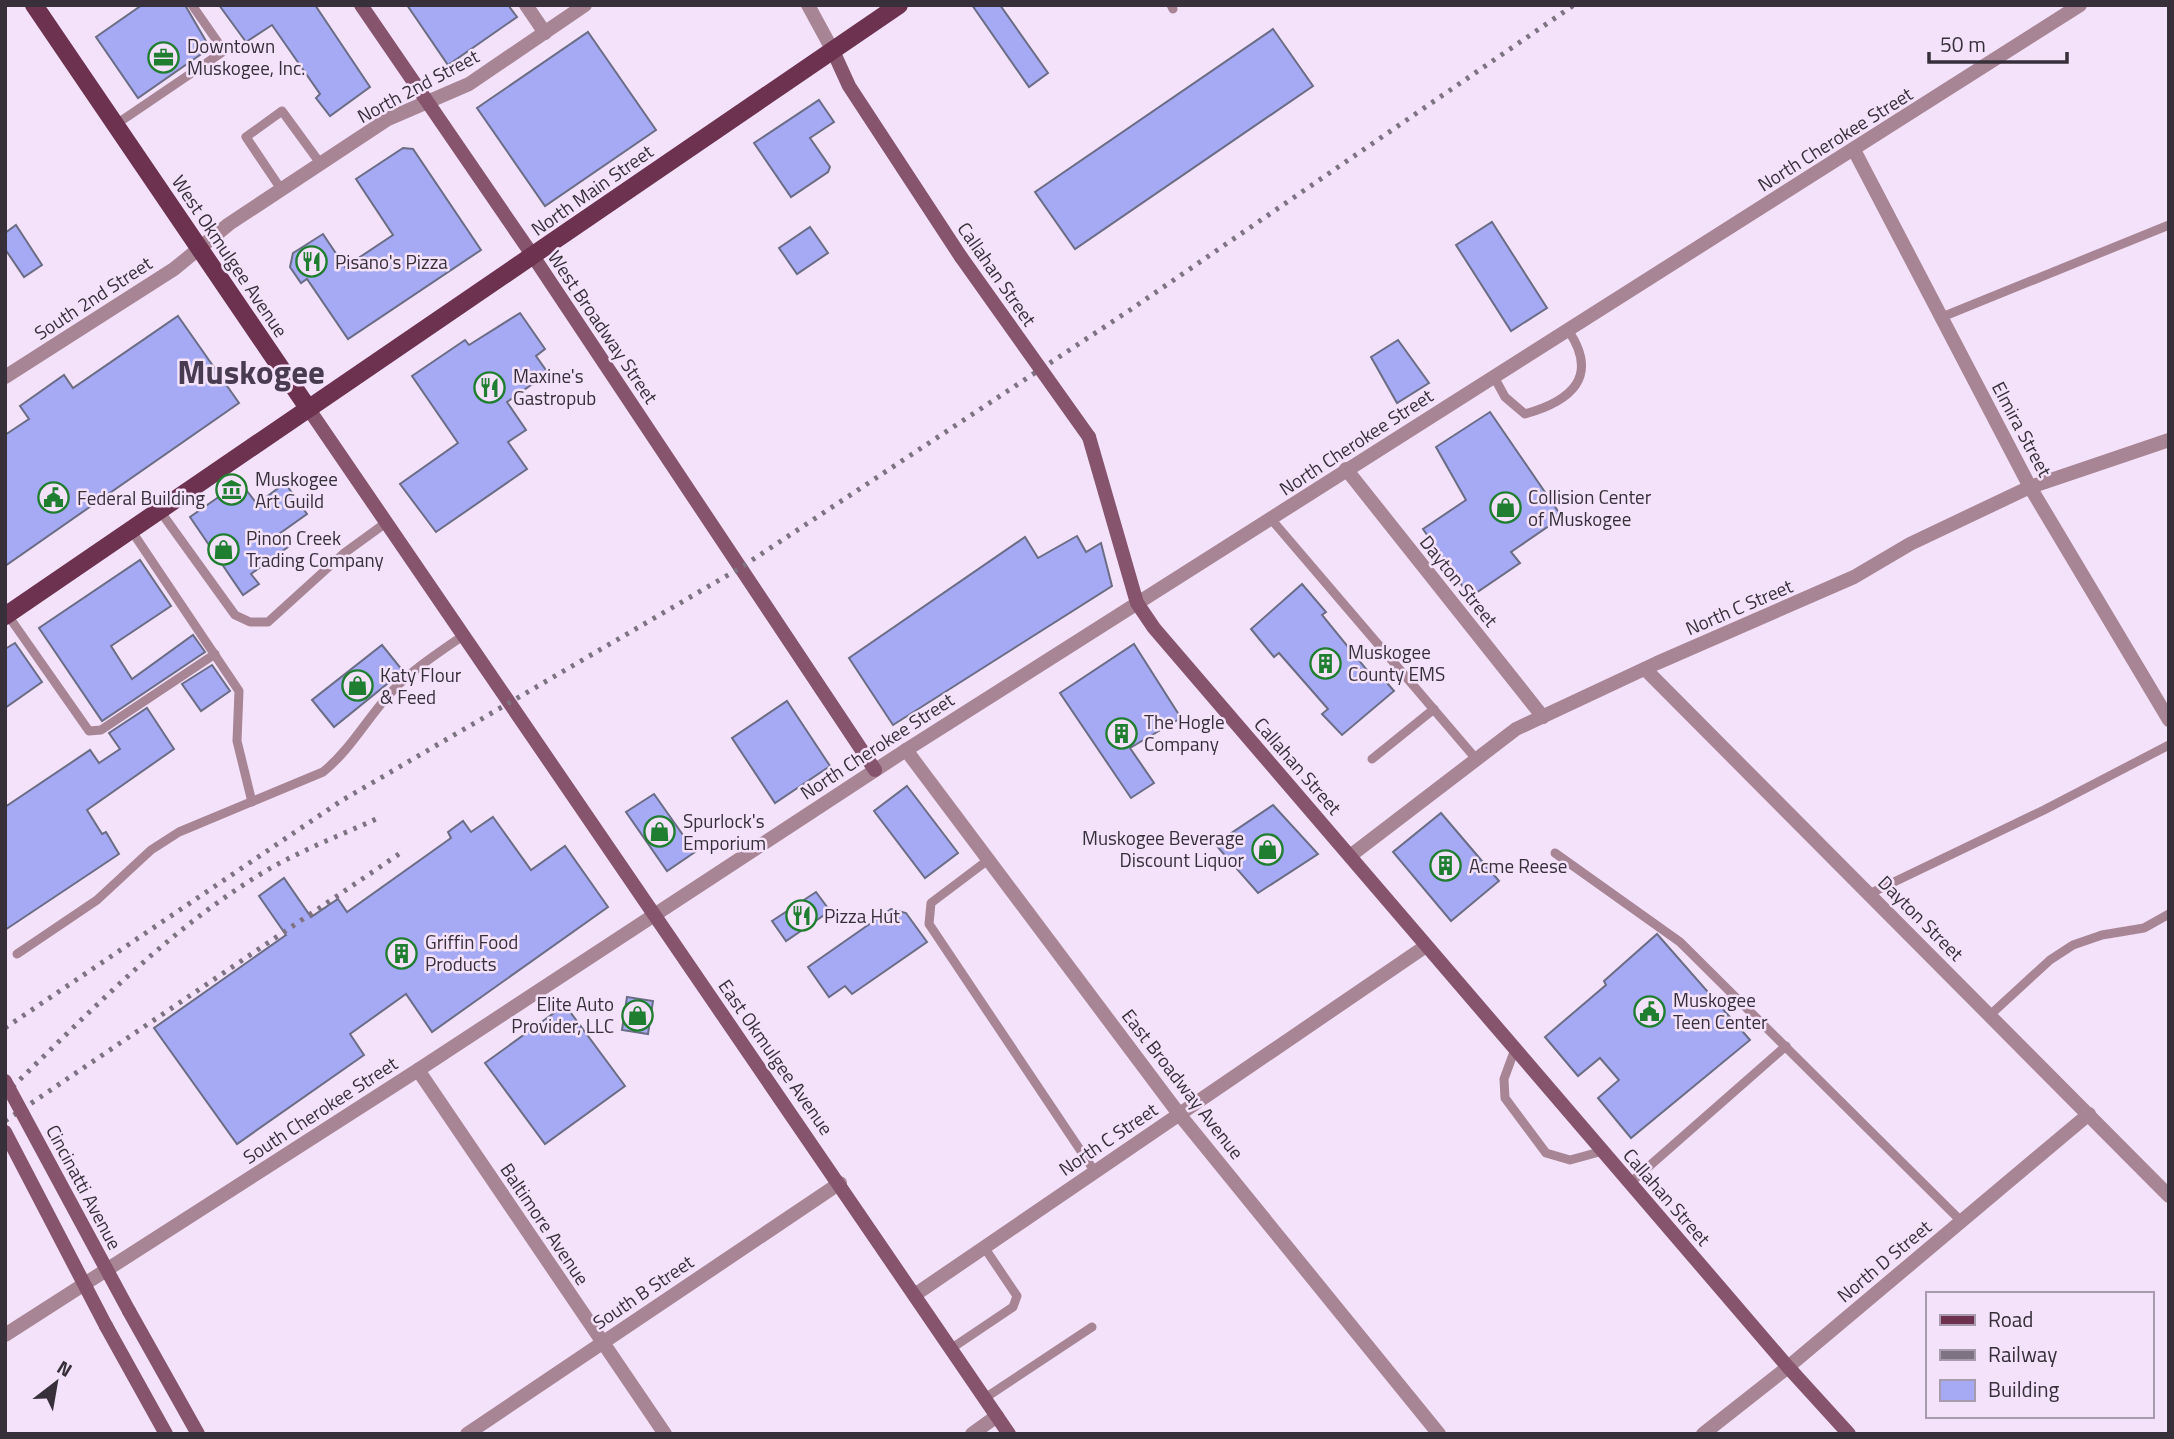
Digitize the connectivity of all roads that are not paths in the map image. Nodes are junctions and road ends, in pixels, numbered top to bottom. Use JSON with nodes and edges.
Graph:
{"nodes":[{"id":1,"x":34,"y":5,"type":"edge"},
{"id":2,"x":192,"y":5,"type":"edge"},
{"id":3,"x":360,"y":5,"type":"edge"},
{"id":4,"x":526,"y":5,"type":"edge"},
{"id":5,"x":585,"y":5,"type":"edge"},
{"id":6,"x":808,"y":5,"type":"edge"},
{"id":7,"x":899,"y":5,"type":"edge"},
{"id":8,"x":2080,"y":5,"type":"edge"},
{"id":9,"x":545,"y":33,"type":"junction"},
{"id":10,"x":832,"y":51,"type":"junction"},
{"id":11,"x":427,"y":102,"type":"junction"},
{"id":12,"x":115,"y":125,"type":"junction"},
{"id":13,"x":1854,"y":150,"type":"junction"},
{"id":14,"x":320,"y":163,"type":"junction"},
{"id":15,"x":281,"y":189,"type":"junction"},
{"id":16,"x":2169,"y":225,"type":"edge"},
{"id":17,"x":199,"y":248,"type":"junction"},
{"id":18,"x":533,"y":256,"type":"junction"},
{"id":19,"x":1942,"y":317,"type":"junction"},
{"id":20,"x":1568,"y":330,"type":"junction"},
{"id":21,"x":5,"y":377,"type":"edge"},
{"id":22,"x":1494,"y":377,"type":"junction"},
{"id":23,"x":309,"y":408,"type":"junction"},
{"id":24,"x":2169,"y":440,"type":"edge"},
{"id":25,"x":1346,"y":469,"type":"junction"},
{"id":26,"x":2030,"y":487,"type":"junction"},
{"id":27,"x":160,"y":511,"type":"junction"},
{"id":28,"x":1271,"y":519,"type":"junction"},
{"id":29,"x":387,"y":522,"type":"junction"},
{"id":30,"x":131,"y":530,"type":"junction"},
{"id":31,"x":1137,"y":603,"type":"junction"},
{"id":32,"x":6,"y":615,"type":"edge"},
{"id":33,"x":464,"y":635,"type":"junction"},
{"id":34,"x":215,"y":654,"type":"junction"},
{"id":35,"x":1645,"y":669,"type":"junction"},
{"id":36,"x":510,"y":703,"type":"joint"},
{"id":37,"x":1434,"y":709,"type":"junction"},
{"id":38,"x":1543,"y":717,"type":"junction"},
{"id":39,"x":2169,"y":720,"type":"edge"},
{"id":40,"x":2169,"y":745,"type":"edge"},
{"id":41,"x":906,"y":750,"type":"junction"},
{"id":42,"x":1372,"y":758,"type":"dead end"},
{"id":43,"x":1476,"y":760,"type":"junction"},
{"id":44,"x":875,"y":770,"type":"junction"},
{"id":45,"x":252,"y":802,"type":"junction"},
{"id":46,"x":1555,"y":853,"type":"dead end"},
{"id":47,"x":1350,"y":856,"type":"junction"},
{"id":48,"x":988,"y":860,"type":"junction"},
{"id":49,"x":1869,"y":894,"type":"junction"},
{"id":50,"x":655,"y":914,"type":"junction"},
{"id":51,"x":2169,"y":914,"type":"edge"},
{"id":52,"x":1426,"y":946,"type":"junction"},
{"id":53,"x":17,"y":954,"type":"dead end"},
{"id":54,"x":1990,"y":1015,"type":"junction"},
{"id":55,"x":1786,"y":1046,"type":"junction"},
{"id":56,"x":1515,"y":1049,"type":"junction"},
{"id":57,"x":418,"y":1070,"type":"junction"},
{"id":58,"x":5,"y":1081,"type":"edge"},
{"id":59,"x":1179,"y":1114,"type":"junction"},
{"id":60,"x":2089,"y":1114,"type":"junction"},
{"id":61,"x":5,"y":1132,"type":"edge"},
{"id":62,"x":1603,"y":1151,"type":"junction"},
{"id":63,"x":1094,"y":1172,"type":"junction"},
{"id":64,"x":840,"y":1183,"type":"junction"},
{"id":65,"x":1630,"y":1183,"type":"junction"},
{"id":66,"x":2169,"y":1196,"type":"edge"},
{"id":67,"x":1961,"y":1221,"type":"junction"},
{"id":68,"x":985,"y":1247,"type":"junction"},
{"id":69,"x":916,"y":1293,"type":"junction"},
{"id":70,"x":1092,"y":1327,"type":"dead end"},
{"id":71,"x":5,"y":1335,"type":"edge"},
{"id":72,"x":601,"y":1342,"type":"junction"},
{"id":73,"x":952,"y":1348,"type":"junction"},
{"id":74,"x":1788,"y":1367,"type":"junction"},
{"id":75,"x":985,"y":1398,"type":"junction"},
{"id":76,"x":997,"y":1416,"type":"junction"},
{"id":77,"x":166,"y":1434,"type":"edge"},
{"id":78,"x":198,"y":1434,"type":"edge"},
{"id":79,"x":467,"y":1434,"type":"edge"},
{"id":80,"x":665,"y":1434,"type":"edge"},
{"id":81,"x":972,"y":1434,"type":"edge"},
{"id":82,"x":1009,"y":1434,"type":"edge"},
{"id":83,"x":1439,"y":1434,"type":"edge"},
{"id":84,"x":1703,"y":1434,"type":"edge"},
{"id":85,"x":1849,"y":1434,"type":"edge"}],
"edges":[{"from":1,"to":12,"type":"main road","name":"West Okmulgee Avenue"},
{"from":2,"to":12,"type":"lane"},
{"from":3,"to":11,"type":"street","name":"West Broadway Street"},
{"from":4,"to":9,"type":"street"},
{"from":5,"to":9,"type":"street","name":"North 2nd Street"},
{"from":6,"to":10,"type":"street"},
{"from":7,"to":10,"type":"main road","name":"North Main Street"},
{"from":8,"to":13,"type":"street","name":"North Cherokee Street"},
{"from":9,"to":11,"type":"street","name":"North 2nd Street"},
{"from":10,"to":18,"type":"main road","name":"North Main Street"},
{"from":10,"to":31,"type":"street","name":"Callahan Street","bridge":true},
{"from":11,"to":14,"type":"street","name":"North 2nd Street"},
{"from":11,"to":18,"type":"street","name":"West Broadway Street"},
{"from":12,"to":17,"type":"main road","name":"West Okmulgee Avenue"},
{"from":13,"to":19,"type":"street","name":"Elmira Street"},
{"from":13,"to":20,"type":"street","name":"North Cherokee Street"},
{"from":14,"to":15,"type":"street","name":"North 2nd Street"},
{"from":14,"to":15,"type":"lane"},
{"from":15,"to":17,"type":"street","name":"North 2nd Street"},
{"from":16,"to":19,"type":"lane"},
{"from":17,"to":21,"type":"street","name":"South 2nd Street"},
{"from":17,"to":23,"type":"main road","name":"West Okmulgee Avenue"},
{"from":18,"to":23,"type":"main road","name":"North Main Street"},
{"from":18,"to":44,"type":"street","name":"West Broadway Street"},
{"from":19,"to":26,"type":"street","name":"Elmira Street"},
{"from":20,"to":22,"type":"street","name":"North Cherokee Street"},
{"from":20,"to":22,"type":"lane"},
{"from":22,"to":25,"type":"street","name":"North Cherokee Street"},
{"from":23,"to":27,"type":"main road","name":"North Main Street"},
{"from":23,"to":29,"type":"street","name":"West Okmulgee Avenue"},
{"from":24,"to":26,"type":"street","name":"North C Street"},
{"from":25,"to":28,"type":"street","name":"North Cherokee Street"},
{"from":25,"to":38,"type":"street","name":"Dayton Street"},
{"from":26,"to":35,"type":"street","name":"North C Street"},
{"from":26,"to":39,"type":"street","name":"Elmira Street"},
{"from":27,"to":29,"type":"lane"},
{"from":27,"to":30,"type":"main road","name":"North Main Street"},
{"from":28,"to":31,"type":"street","name":"North Cherokee Street"},
{"from":28,"to":37,"type":"lane"},
{"from":29,"to":33,"type":"street","name":"West Okmulgee Avenue"},
{"from":30,"to":32,"type":"main road","name":"North Main Street"},
{"from":30,"to":34,"type":"lane"},
{"from":31,"to":41,"type":"street","name":"North Cherokee Street"},
{"from":31,"to":47,"type":"street","name":"Callahan Street"},
{"from":32,"to":34,"type":"lane"},
{"from":33,"to":36,"type":"street","name":"West Okmulgee Avenue"},
{"from":33,"to":45,"type":"lane"},
{"from":34,"to":45,"type":"lane"},
{"from":35,"to":38,"type":"street","name":"North C Street"},
{"from":35,"to":49,"type":"street","name":"Dayton Street"},
{"from":36,"to":50,"type":"street","name":"East Okmulgee Avenue"},
{"from":37,"to":42,"type":"lane"},
{"from":37,"to":43,"type":"lane"},
{"from":38,"to":43,"type":"street","name":"North C Street"},
{"from":40,"to":49,"type":"lane"},
{"from":41,"to":44,"type":"street","name":"North Cherokee Street"},
{"from":41,"to":48,"type":"street","name":"East Broadway Avenue"},
{"from":43,"to":47,"type":"street","name":"North C Street"},
{"from":44,"to":50,"type":"street","name":"North Cherokee Street"},
{"from":45,"to":53,"type":"lane"},
{"from":46,"to":55,"type":"lane"},
{"from":47,"to":52,"type":"street","name":"Callahan Street"},
{"from":48,"to":59,"type":"street","name":"East Broadway Avenue"},
{"from":48,"to":63,"type":"lane"},
{"from":49,"to":54,"type":"street","name":"Dayton Street"},
{"from":50,"to":57,"type":"street","name":"South Cherokee Street"},
{"from":50,"to":64,"type":"street","name":"East Okmulgee Avenue"},
{"from":51,"to":54,"type":"lane"},
{"from":52,"to":56,"type":"street","name":"Callahan Street"},
{"from":52,"to":59,"type":"street","name":"North C Street"},
{"from":54,"to":60,"type":"street","name":"Dayton Street"},
{"from":55,"to":65,"type":"lane"},
{"from":55,"to":67,"type":"lane"},
{"from":56,"to":62,"type":"street","name":"Callahan Street"},
{"from":56,"to":62,"type":"lane"},
{"from":57,"to":71,"type":"street","name":"South Cherokee Street"},
{"from":57,"to":72,"type":"street","name":"Baltimore Avenue"},
{"from":58,"to":78,"type":"street","name":"Cincinatti Avenue","bridge":true},
{"from":59,"to":63,"type":"street","name":"North C Street"},
{"from":59,"to":83,"type":"street","name":"East Broadway Avenue"},
{"from":60,"to":66,"type":"street","name":"Dayton Street"},
{"from":60,"to":67,"type":"street","name":"North D Street"},
{"from":61,"to":77,"type":"street","bridge":true},
{"from":62,"to":65,"type":"street","name":"Callahan Street"},
{"from":63,"to":68,"type":"street","name":"North C Street"},
{"from":64,"to":69,"type":"street","name":"East Okmulgee Avenue"},
{"from":64,"to":72,"type":"street","name":"South B Street"},
{"from":65,"to":74,"type":"street","name":"Callahan Street"},
{"from":67,"to":74,"type":"street","name":"North D Street"},
{"from":68,"to":69,"type":"street","name":"North C Street"},
{"from":68,"to":73,"type":"lane"},
{"from":69,"to":73,"type":"street","name":"East Okmulgee Avenue"},
{"from":70,"to":75,"type":"lane"},
{"from":72,"to":79,"type":"street","name":"South B Street"},
{"from":72,"to":80,"type":"street","name":"Baltimore Avenue"},
{"from":73,"to":75,"type":"street","name":"East Okmulgee Avenue"},
{"from":74,"to":84,"type":"street","name":"North D Street"},
{"from":74,"to":85,"type":"street","name":"Callahan Street"},
{"from":75,"to":76,"type":"street","name":"East Okmulgee Avenue"},
{"from":76,"to":81,"type":"street"},
{"from":76,"to":82,"type":"street","name":"East Okmulgee Avenue"}]}
